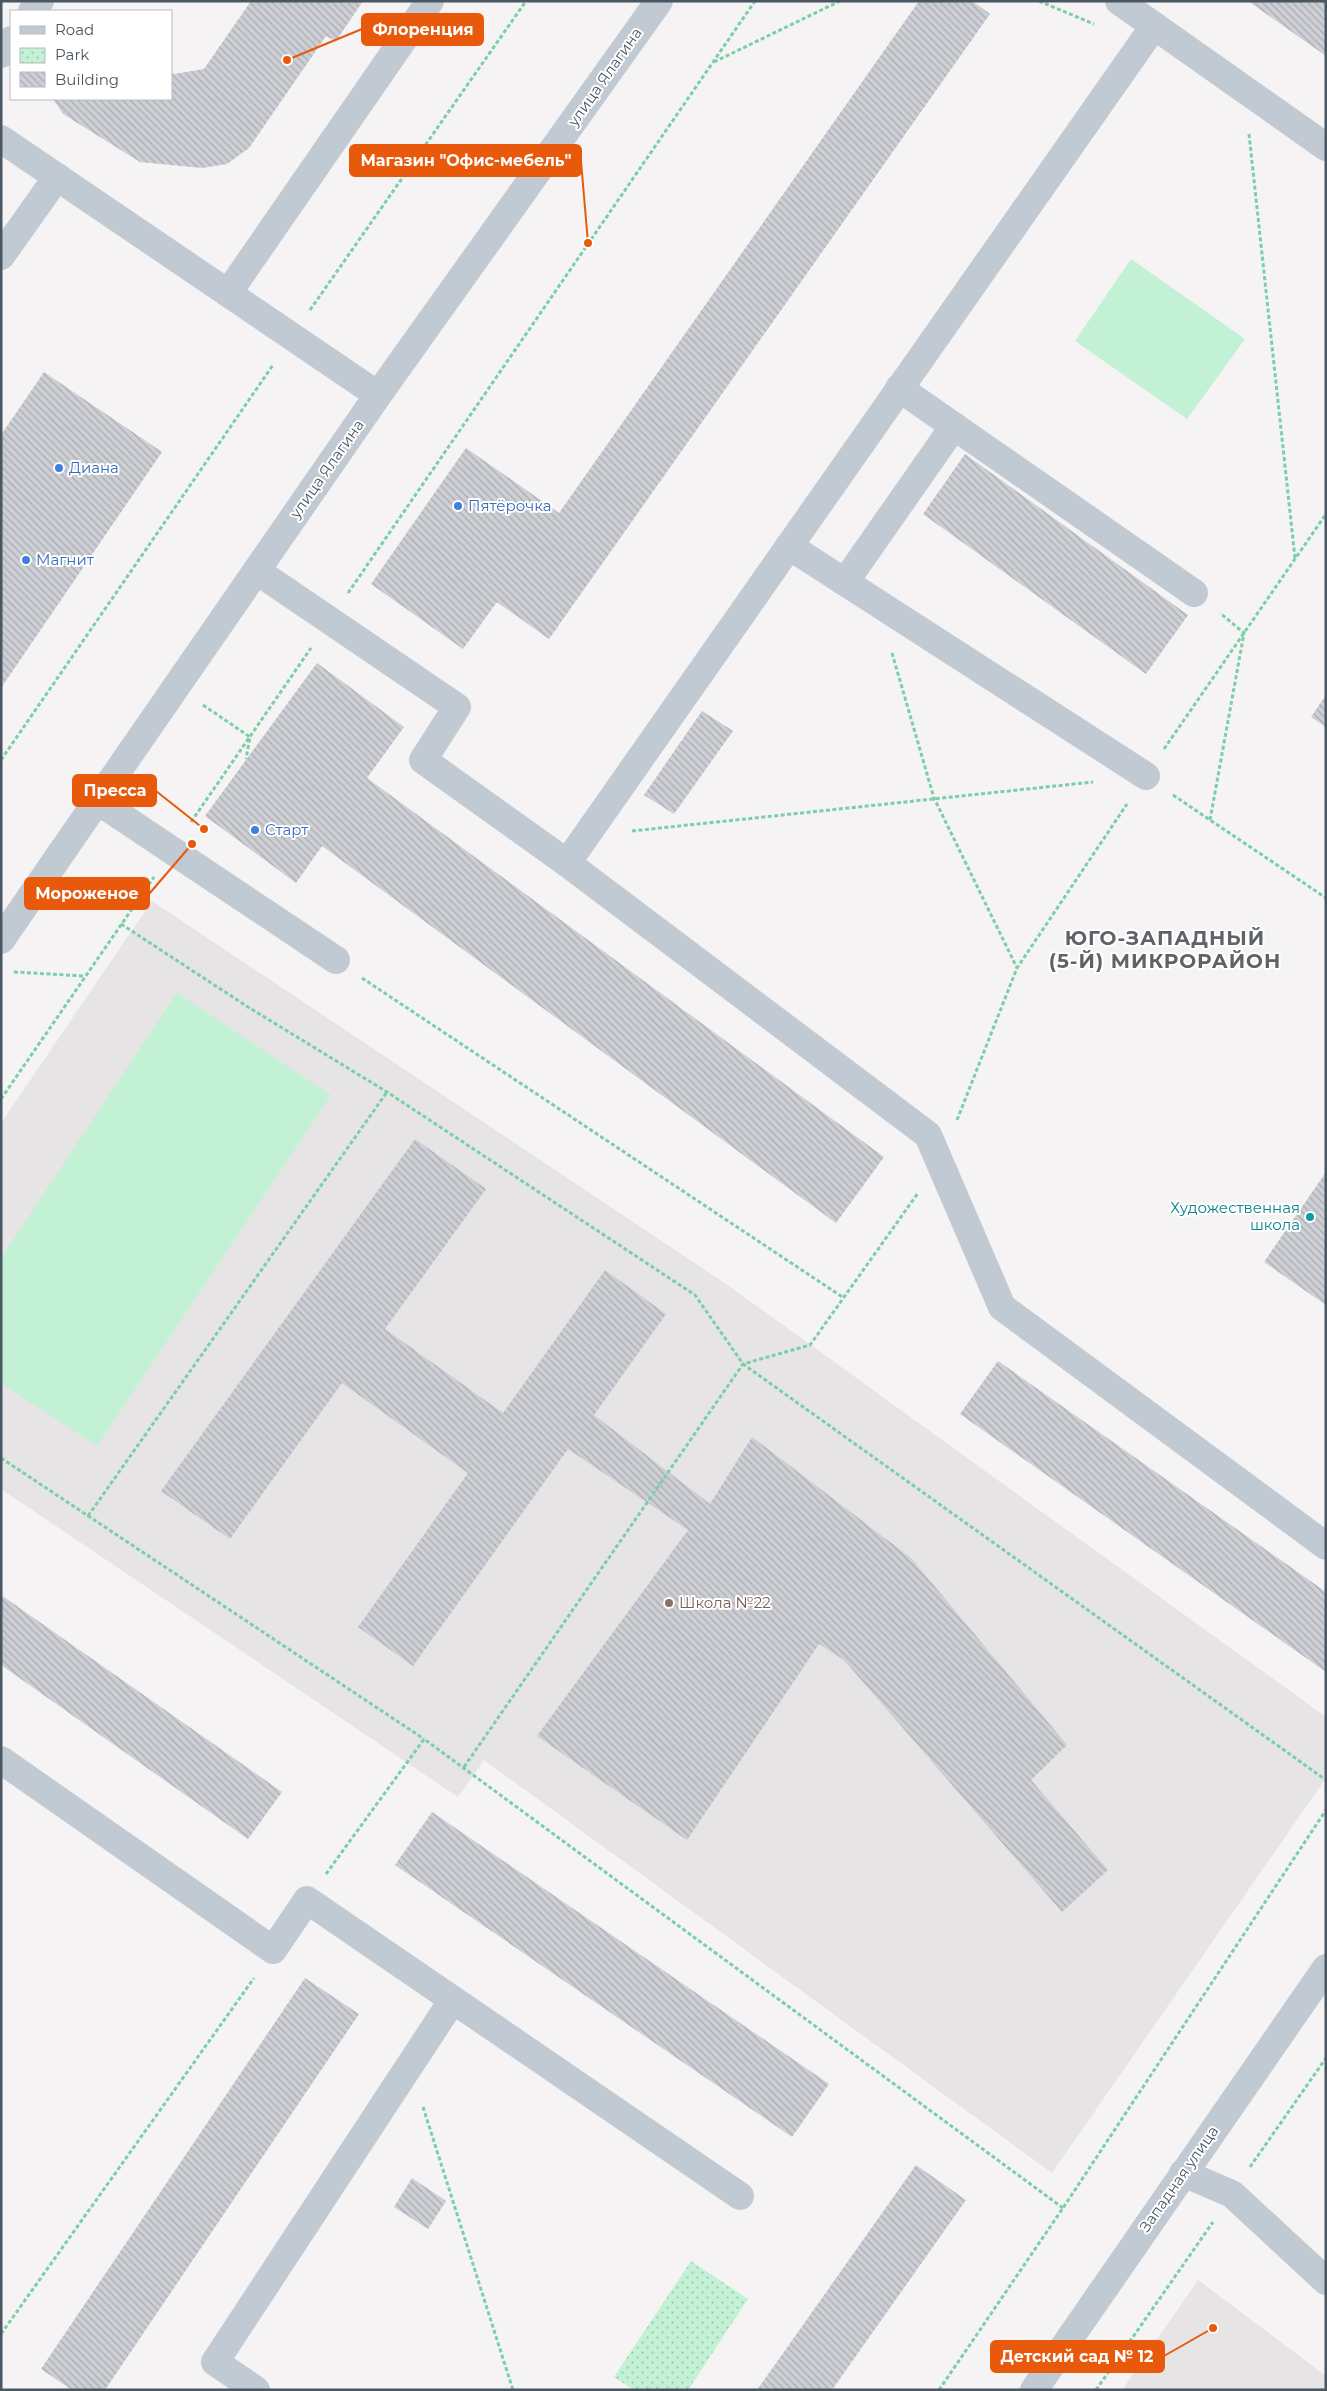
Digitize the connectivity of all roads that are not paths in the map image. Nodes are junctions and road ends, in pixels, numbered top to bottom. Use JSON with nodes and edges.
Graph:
{"nodes":[{"id":1,"x":430,"y":1,"type":"edge"},
{"id":2,"x":659,"y":1,"type":"edge"},
{"id":3,"x":1119,"y":1,"type":"edge"},
{"id":4,"x":1154,"y":26,"type":"junction"},
{"id":5,"x":10,"y":41,"type":"edge"},
{"id":6,"x":1,"y":54,"type":"edge"},
{"id":7,"x":1,"y":139,"type":"edge"},
{"id":8,"x":1326,"y":147,"type":"edge"},
{"id":9,"x":57,"y":178,"type":"junction"},
{"id":10,"x":1,"y":256,"type":"edge"},
{"id":11,"x":228,"y":293,"type":"junction"},
{"id":12,"x":899,"y":388,"type":"junction"},
{"id":13,"x":378,"y":395,"type":"junction"},
{"id":14,"x":954,"y":426,"type":"junction"},
{"id":15,"x":789,"y":546,"type":"junction"},
{"id":16,"x":257,"y":571,"type":"junction"},
{"id":17,"x":845,"y":582,"type":"junction"},
{"id":18,"x":1194,"y":593,"type":"dead end"},
{"id":19,"x":1146,"y":776,"type":"road end"},
{"id":20,"x":98,"y":801,"type":"junction"},
{"id":21,"x":567,"y":863,"type":"junction"},
{"id":22,"x":1,"y":940,"type":"edge"},
{"id":23,"x":336,"y":960,"type":"road end"},
{"id":24,"x":1326,"y":1546,"type":"edge"},
{"id":25,"x":1,"y":1760,"type":"edge"},
{"id":26,"x":1326,"y":1968,"type":"edge"},
{"id":27,"x":452,"y":2001,"type":"junction"},
{"id":28,"x":1183,"y":2173,"type":"junction"},
{"id":29,"x":740,"y":2196,"type":"dead end"},
{"id":30,"x":1326,"y":2281,"type":"edge"},
{"id":31,"x":256,"y":2390,"type":"edge"},
{"id":32,"x":1034,"y":2390,"type":"edge"}],
"edges":[{"from":1,"to":11,"type":"street"},
{"from":2,"to":13,"type":"street","name":"улица Ялагина"},
{"from":3,"to":4,"type":"street"},
{"from":4,"to":8,"type":"street"},
{"from":4,"to":12,"type":"street"},
{"from":5,"to":6,"type":"street"},
{"from":7,"to":9,"type":"street"},
{"from":9,"to":10,"type":"street"},
{"from":9,"to":11,"type":"street"},
{"from":11,"to":13,"type":"street"},
{"from":12,"to":14,"type":"street"},
{"from":12,"to":15,"type":"street"},
{"from":13,"to":16,"type":"street","name":"улица Ялагина"},
{"from":14,"to":17,"type":"street"},
{"from":14,"to":18,"type":"street"},
{"from":15,"to":17,"type":"street"},
{"from":15,"to":21,"type":"street"},
{"from":16,"to":20,"type":"street","name":"улица Ялагина"},
{"from":16,"to":21,"type":"street"},
{"from":17,"to":19,"type":"street"},
{"from":20,"to":22,"type":"street","name":"улица Ялагина"},
{"from":20,"to":23,"type":"street"},
{"from":21,"to":24,"type":"street"},
{"from":25,"to":27,"type":"street"},
{"from":26,"to":28,"type":"street","name":"Западная улица"},
{"from":27,"to":29,"type":"street"},
{"from":27,"to":31,"type":"street"},
{"from":28,"to":30,"type":"street"},
{"from":28,"to":32,"type":"street","name":"Западная улица"}]}
